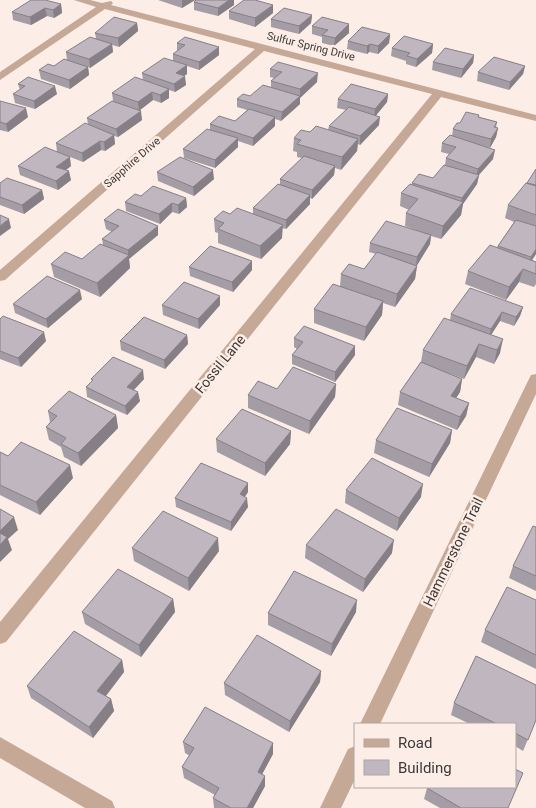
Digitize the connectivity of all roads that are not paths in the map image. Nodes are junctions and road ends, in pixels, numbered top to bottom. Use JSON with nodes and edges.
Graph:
{"nodes":[{"id":1,"x":79,"y":0,"type":"edge"},
{"id":2,"x":108,"y":3,"type":"edge"},
{"id":3,"x":263,"y":47,"type":"junction"},
{"id":4,"x":0,"y":76,"type":"edge"},
{"id":5,"x":439,"y":92,"type":"junction"},
{"id":6,"x":535,"y":116,"type":"edge"},
{"id":7,"x":0,"y":278,"type":"edge"},
{"id":8,"x":536,"y":379,"type":"edge"},
{"id":9,"x":0,"y":636,"type":"edge"},
{"id":10,"x":370,"y":723,"type":"edge"},
{"id":11,"x":0,"y":747,"type":"edge"},
{"id":12,"x":354,"y":758,"type":"edge"},
{"id":13,"x":105,"y":808,"type":"edge"},
{"id":14,"x":330,"y":808,"type":"edge"}],
"edges":[{"from":1,"to":2,"type":"street","name":"Sulfur Spring Drive"},
{"from":2,"to":3,"type":"street","name":"Sulfur Spring Drive"},
{"from":2,"to":4,"type":"street"},
{"from":3,"to":5,"type":"street","name":"Sulfur Spring Drive"},
{"from":3,"to":7,"type":"street","name":"Sapphire Drive"},
{"from":5,"to":6,"type":"street","name":"Sulfur Spring Drive"},
{"from":5,"to":9,"type":"street","name":"Fossil Lane"},
{"from":8,"to":10,"type":"street","name":"Hammerstone Trail"},
{"from":11,"to":13,"type":"street"},
{"from":12,"to":14,"type":"street"}]}
